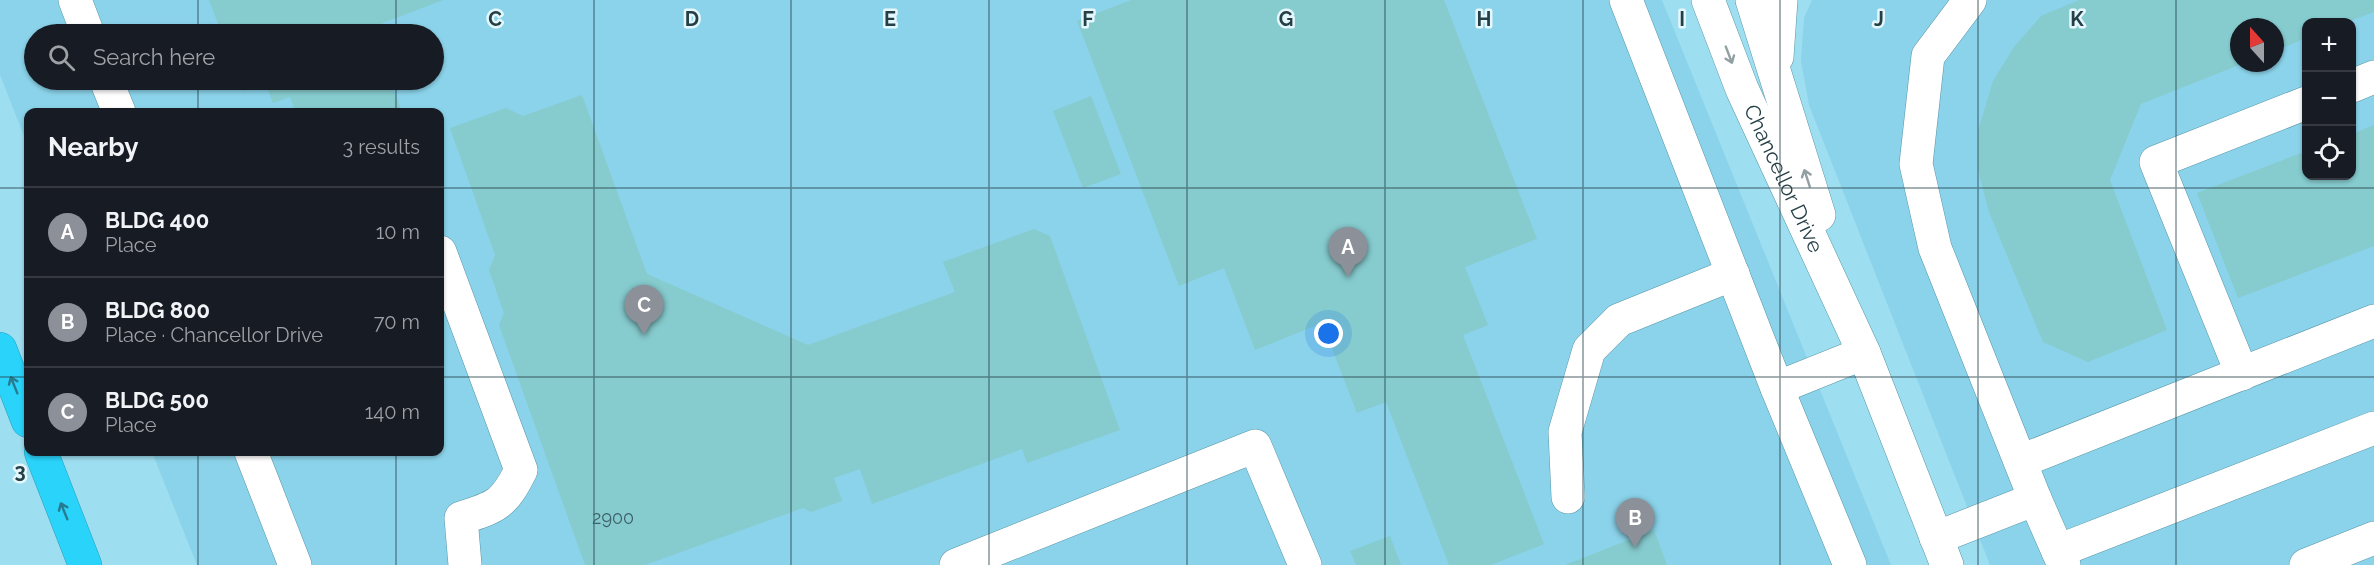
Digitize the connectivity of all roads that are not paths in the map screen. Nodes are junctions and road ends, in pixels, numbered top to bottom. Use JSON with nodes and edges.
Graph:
{"nodes":[{"id":1,"x":75,"y":0,"type":"edge"},
{"id":2,"x":1626,"y":0,"type":"edge"},
{"id":3,"x":1708,"y":0,"type":"edge"},
{"id":4,"x":1752,"y":0,"type":"edge"},
{"id":5,"x":1781,"y":0,"type":"edge"},
{"id":6,"x":1970,"y":0,"type":"edge"},
{"id":7,"x":84,"y":24,"type":"edge"},
{"id":8,"x":1775,"y":77,"type":"junction"},
{"id":9,"x":2374,"y":77,"type":"edge"},
{"id":10,"x":2356,"y":84,"type":"edge"},
{"id":11,"x":110,"y":90,"type":"edge"},
{"id":12,"x":2302,"y":105,"type":"edge"},
{"id":13,"x":117,"y":108,"type":"edge"},
{"id":14,"x":444,"y":263,"type":"edge"},
{"id":15,"x":1733,"y":274,"type":"junction"},
{"id":16,"x":2374,"y":321,"type":"edge"},
{"id":17,"x":0,"y":349,"type":"edge"},
{"id":18,"x":1864,"y":353,"type":"junction"},
{"id":19,"x":2242,"y":374,"type":"junction"},
{"id":20,"x":1777,"y":388,"type":"junction"},
{"id":21,"x":24,"y":411,"type":"edge"},
{"id":22,"x":2374,"y":428,"type":"edge"},
{"id":23,"x":42,"y":456,"type":"edge"},
{"id":24,"x":253,"y":456,"type":"edge"},
{"id":25,"x":2021,"y":461,"type":"junction"},
{"id":26,"x":1568,"y":497,"type":"dead end"},
{"id":27,"x":2035,"y":500,"type":"junction"},
{"id":28,"x":2374,"y":538,"type":"edge"},
{"id":29,"x":1941,"y":552,"type":"edge"},
{"id":30,"x":2061,"y":558,"type":"edge"},
{"id":31,"x":2310,"y":564,"type":"edge"},
{"id":32,"x":85,"y":565,"type":"edge"},
{"id":33,"x":295,"y":565,"type":"edge"},
{"id":34,"x":465,"y":565,"type":"edge"},
{"id":35,"x":957,"y":565,"type":"edge"},
{"id":36,"x":1305,"y":565,"type":"edge"},
{"id":37,"x":1850,"y":565,"type":"edge"}],
"edges":[{"from":1,"to":7,"type":"street"},
{"from":2,"to":15,"type":"street"},
{"from":3,"to":18,"type":"street","name":"Chancellor Drive","one_way":true},
{"from":4,"to":8,"type":"street","name":"Chancellor Drive"},
{"from":5,"to":8,"type":"street"},
{"from":6,"to":25,"type":"street"},
{"from":18,"to":8,"type":"street","name":"Chancellor Drive","one_way":true},
{"from":9,"to":10,"type":"street"},
{"from":11,"to":13,"type":"street"},
{"from":12,"to":19,"type":"street"},
{"from":14,"to":34,"type":"street"},
{"from":15,"to":20,"type":"street"},
{"from":15,"to":26,"type":"street"},
{"from":16,"to":19,"type":"street"},
{"from":21,"to":17,"type":"highway","one_way":true},
{"from":18,"to":20,"type":"street"},
{"from":18,"to":29,"type":"street","name":"Chancellor Drive"},
{"from":19,"to":25,"type":"street"},
{"from":20,"to":37,"type":"street"},
{"from":22,"to":30,"type":"street"},
{"from":32,"to":23,"type":"highway","one_way":true},
{"from":24,"to":33,"type":"street"},
{"from":25,"to":27,"type":"street"},
{"from":27,"to":29,"type":"street"},
{"from":27,"to":30,"type":"street"},
{"from":28,"to":31,"type":"street"},
{"from":35,"to":36,"type":"street"}]}
